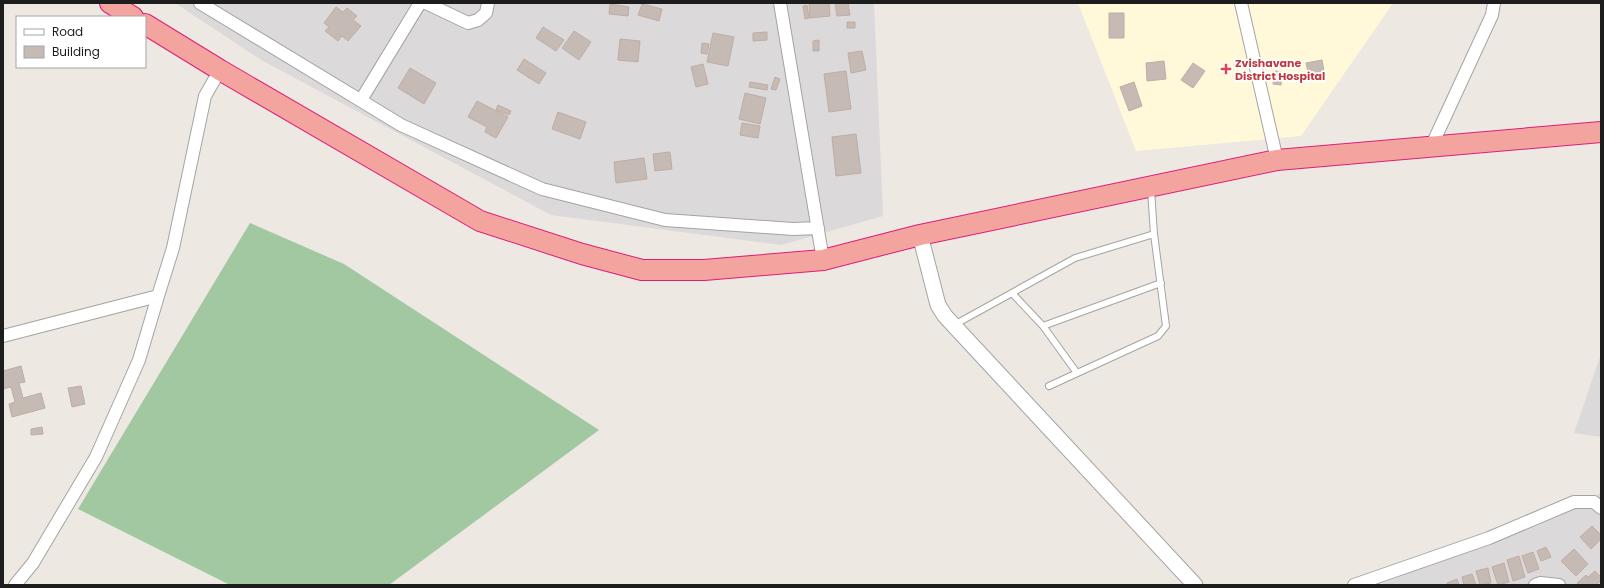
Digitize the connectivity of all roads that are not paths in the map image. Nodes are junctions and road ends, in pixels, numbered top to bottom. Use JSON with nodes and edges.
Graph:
{"nodes":[{"id":1,"x":110,"y":3,"type":"edge"},
{"id":2,"x":200,"y":3,"type":"edge"},
{"id":3,"x":420,"y":3,"type":"edge"},
{"id":4,"x":426,"y":3,"type":"edge"},
{"id":5,"x":488,"y":3,"type":"edge"},
{"id":6,"x":780,"y":3,"type":"edge"},
{"id":7,"x":1241,"y":3,"type":"edge"},
{"id":8,"x":1494,"y":3,"type":"edge"},
{"id":9,"x":131,"y":16,"type":"edge"},
{"id":10,"x":146,"y":25,"type":"edge"},
{"id":11,"x":220,"y":70,"type":"junction"},
{"id":12,"x":361,"y":100,"type":"junction"},
{"id":13,"x":1601,"y":132,"type":"edge"},
{"id":14,"x":1431,"y":147,"type":"junction"},
{"id":15,"x":1277,"y":160,"type":"junction"},
{"id":16,"x":1151,"y":186,"type":"junction"},
{"id":17,"x":818,"y":228,"type":"junction"},
{"id":18,"x":1154,"y":234,"type":"junction"},
{"id":19,"x":920,"y":235,"type":"junction"},
{"id":20,"x":823,"y":260,"type":"junction"},
{"id":21,"x":1161,"y":283,"type":"junction"},
{"id":22,"x":1012,"y":293,"type":"junction"},
{"id":23,"x":158,"y":296,"type":"junction"},
{"id":24,"x":953,"y":326,"type":"junction"},
{"id":25,"x":1042,"y":326,"type":"junction"},
{"id":26,"x":3,"y":336,"type":"edge"},
{"id":27,"x":1077,"y":373,"type":"junction"},
{"id":28,"x":1049,"y":386,"type":"dead end"},
{"id":29,"x":1601,"y":508,"type":"edge"},
{"id":30,"x":15,"y":585,"type":"edge"},
{"id":31,"x":1195,"y":585,"type":"edge"},
{"id":32,"x":1354,"y":585,"type":"edge"},
{"id":33,"x":1535,"y":585,"type":"edge"},
{"id":34,"x":1559,"y":585,"type":"edge"}],
"edges":[{"from":1,"to":9,"type":"highway"},
{"from":2,"to":12,"type":"street"},
{"from":3,"to":12,"type":"street"},
{"from":4,"to":5,"type":"street"},
{"from":6,"to":17,"type":"street"},
{"from":7,"to":15,"type":"street"},
{"from":8,"to":14,"type":"street"},
{"from":10,"to":11,"type":"highway"},
{"from":11,"to":20,"type":"highway"},
{"from":11,"to":23,"type":"street"},
{"from":12,"to":17,"type":"street"},
{"from":13,"to":14,"type":"highway"},
{"from":14,"to":15,"type":"highway"},
{"from":15,"to":16,"type":"highway"},
{"from":16,"to":18,"type":"lane"},
{"from":16,"to":19,"type":"highway"},
{"from":17,"to":20,"type":"street"},
{"from":18,"to":21,"type":"lane"},
{"from":18,"to":22,"type":"lane"},
{"from":19,"to":20,"type":"highway"},
{"from":19,"to":24,"type":"street"},
{"from":21,"to":25,"type":"lane"},
{"from":21,"to":27,"type":"lane"},
{"from":22,"to":24,"type":"lane"},
{"from":22,"to":25,"type":"lane"},
{"from":23,"to":26,"type":"street"},
{"from":23,"to":30,"type":"street"},
{"from":24,"to":31,"type":"street"},
{"from":25,"to":27,"type":"lane"},
{"from":27,"to":28,"type":"lane"},
{"from":29,"to":32,"type":"street"},
{"from":33,"to":34,"type":"street"}]}
